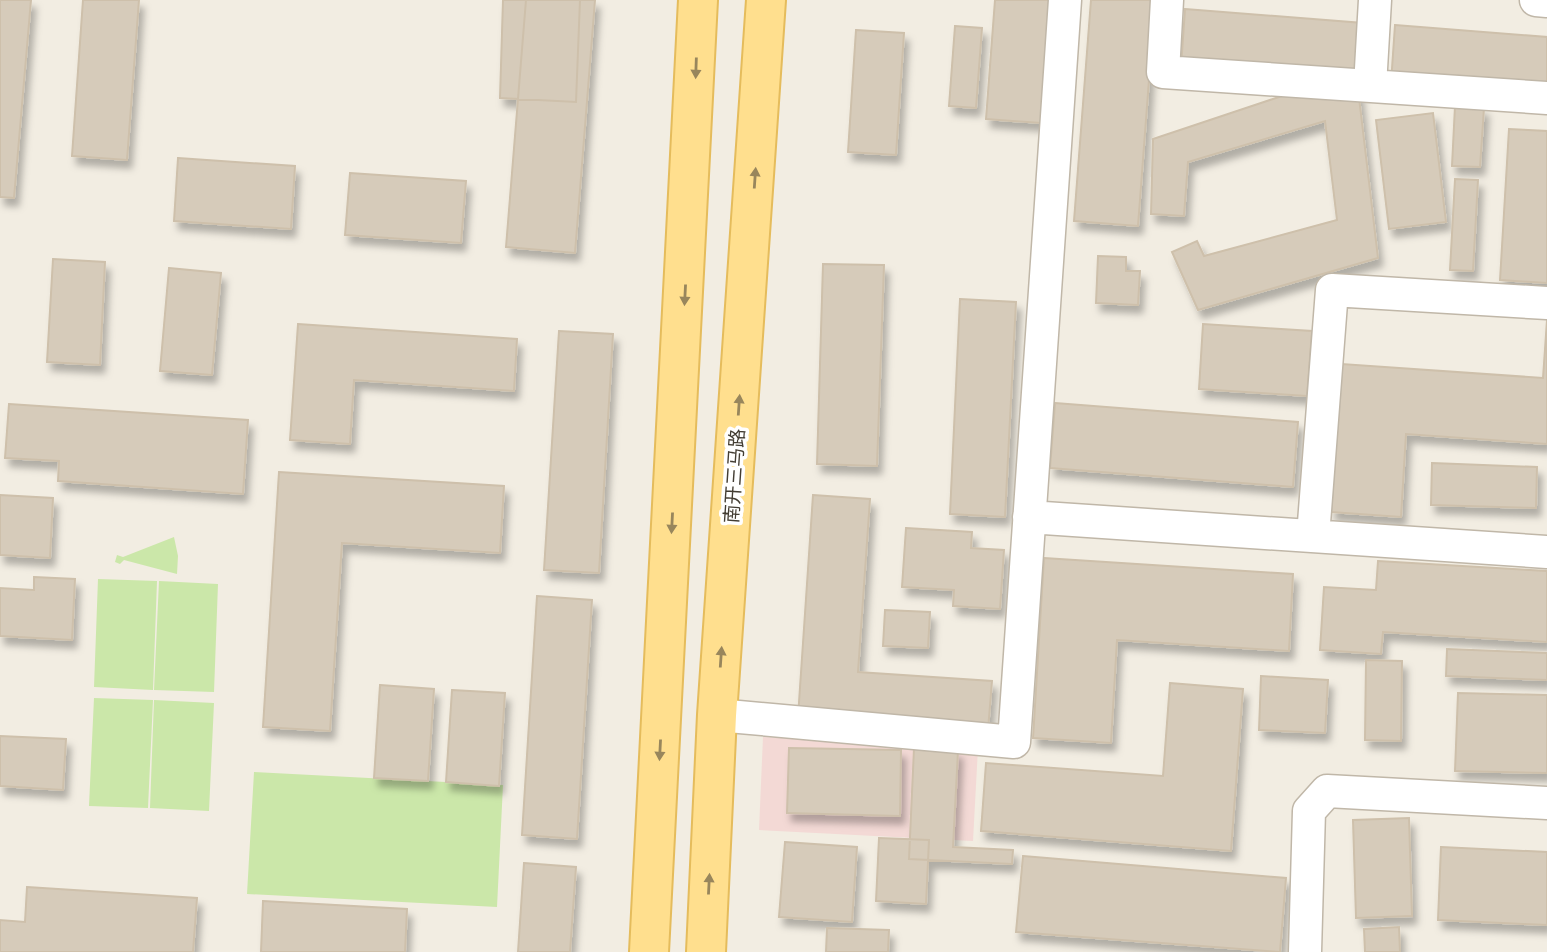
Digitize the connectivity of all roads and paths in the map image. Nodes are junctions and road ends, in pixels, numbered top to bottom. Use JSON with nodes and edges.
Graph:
{"nodes":[{"id":1,"x":698,"y":0,"type":"edge"},
{"id":2,"x":766,"y":0,"type":"edge"},
{"id":3,"x":1065,"y":0,"type":"edge"},
{"id":4,"x":1167,"y":0,"type":"edge"},
{"id":5,"x":1375,"y":0,"type":"edge"},
{"id":6,"x":1536,"y":0,"type":"edge"},
{"id":7,"x":1547,"y":1,"type":"edge"},
{"id":8,"x":1370,"y":86,"type":"junction"},
{"id":9,"x":1547,"y":98,"type":"edge"},
{"id":10,"x":1547,"y":303,"type":"edge"},
{"id":11,"x":1029,"y":517,"type":"junction"},
{"id":12,"x":1313,"y":536,"type":"junction"},
{"id":13,"x":1547,"y":552,"type":"edge"},
{"id":14,"x":717,"y":715,"type":"junction"},
{"id":15,"x":1547,"y":803,"type":"edge"},
{"id":16,"x":649,"y":952,"type":"edge"},
{"id":17,"x":706,"y":952,"type":"edge"},
{"id":18,"x":1305,"y":952,"type":"edge"}],
"edges":[{"from":1,"to":16,"type":"main road","one_way":true},
{"from":14,"to":2,"type":"main road","name":"南开三马路","one_way":true},
{"from":3,"to":11,"type":"street"},
{"from":4,"to":8,"type":"street"},
{"from":5,"to":8,"type":"street"},
{"from":6,"to":7,"type":"street"},
{"from":8,"to":9,"type":"street"},
{"from":10,"to":12,"type":"street"},
{"from":11,"to":12,"type":"street"},
{"from":11,"to":14,"type":"street"},
{"from":12,"to":13,"type":"street"},
{"from":17,"to":14,"type":"main road","name":"南开三马路","one_way":true},
{"from":15,"to":18,"type":"street"}]}
